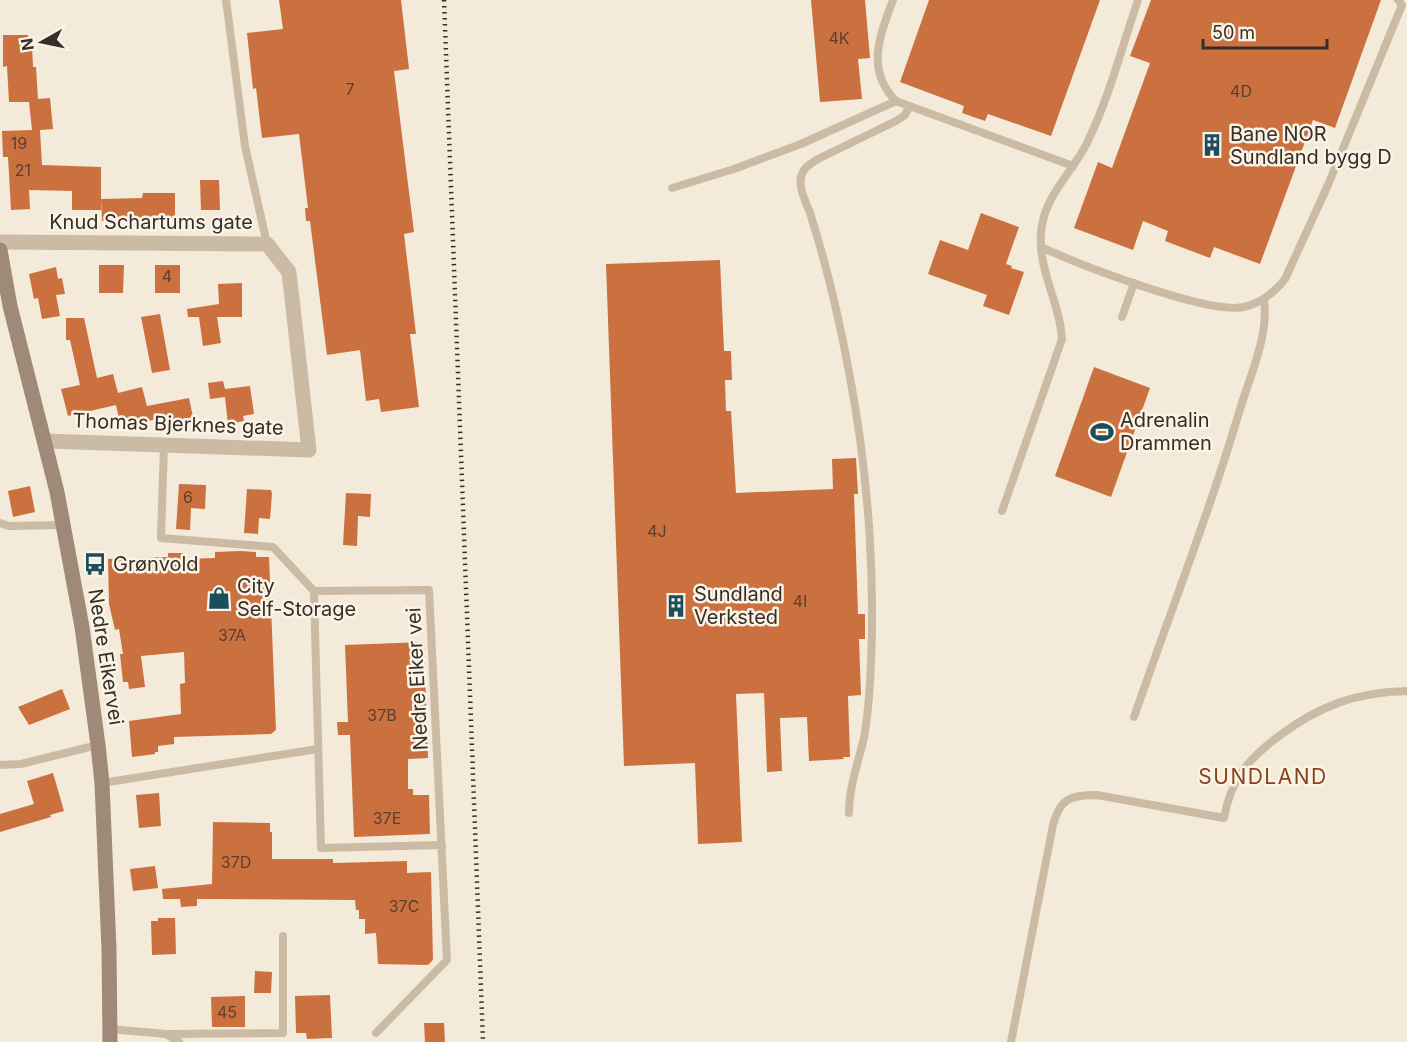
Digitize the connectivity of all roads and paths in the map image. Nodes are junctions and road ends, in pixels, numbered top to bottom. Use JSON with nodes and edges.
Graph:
{"nodes":[{"id":1,"x":226,"y":0,"type":"edge"},
{"id":2,"x":893,"y":0,"type":"edge"},
{"id":3,"x":1138,"y":0,"type":"edge"},
{"id":4,"x":1403,"y":2,"type":"edge"},
{"id":5,"x":896,"y":101,"type":"junction"},
{"id":6,"x":909,"y":107,"type":"junction"},
{"id":7,"x":1073,"y":166,"type":"junction"},
{"id":8,"x":672,"y":188,"type":"dead end"},
{"id":9,"x":0,"y":242,"type":"edge"},
{"id":10,"x":267,"y":244,"type":"junction"},
{"id":11,"x":1041,"y":247,"type":"junction"},
{"id":12,"x":0,"y":250,"type":"edge"},
{"id":13,"x":1134,"y":283,"type":"junction"},
{"id":14,"x":1264,"y":300,"type":"junction"},
{"id":15,"x":1122,"y":317,"type":"dead end"},
{"id":16,"x":46,"y":441,"type":"junction"},
{"id":17,"x":165,"y":445,"type":"junction"},
{"id":18,"x":309,"y":450,"type":"joint"},
{"id":19,"x":1002,"y":512,"type":"dead end"},
{"id":20,"x":0,"y":523,"type":"edge"},
{"id":21,"x":63,"y":525,"type":"junction"},
{"id":22,"x":314,"y":591,"type":"junction"},
{"id":23,"x":1407,"y":691,"type":"edge"},
{"id":24,"x":1134,"y":717,"type":"dead end"},
{"id":25,"x":98,"y":745,"type":"junction"},
{"id":26,"x":318,"y":749,"type":"junction"},
{"id":27,"x":0,"y":765,"type":"edge"},
{"id":28,"x":102,"y":783,"type":"junction"},
{"id":29,"x":849,"y":813,"type":"dead end"},
{"id":30,"x":441,"y":845,"type":"junction"},
{"id":31,"x":283,"y":936,"type":"dead end"},
{"id":32,"x":376,"y":1033,"type":"dead end"},
{"id":33,"x":166,"y":1034,"type":"junction"},
{"id":34,"x":110,"y":1035,"type":"edge"},
{"id":35,"x":180,"y":1042,"type":"edge"},
{"id":36,"x":1011,"y":1042,"type":"edge"}],
"edges":[{"from":1,"to":10,"type":"lane"},
{"from":2,"to":5,"type":"lane"},
{"from":3,"to":7,"type":"lane"},
{"from":4,"to":14,"type":"lane"},
{"from":5,"to":6,"type":"lane"},
{"from":5,"to":8,"type":"lane"},
{"from":6,"to":7,"type":"lane"},
{"from":6,"to":29,"type":"lane"},
{"from":7,"to":11,"type":"lane"},
{"from":9,"to":10,"type":"street","name":"Knud Schartums gate"},
{"from":10,"to":18,"type":"street","name":"Knud Schartums gate"},
{"from":11,"to":13,"type":"lane"},
{"from":11,"to":19,"type":"lane"},
{"from":12,"to":16,"type":"main road","name":"Nedre Eikervei"},
{"from":13,"to":14,"type":"lane"},
{"from":13,"to":15,"type":"lane"},
{"from":14,"to":24,"type":"lane"},
{"from":16,"to":17,"type":"street","name":"Thomas Bjerknes gate"},
{"from":16,"to":21,"type":"main road","name":"Nedre Eikervei"},
{"from":17,"to":18,"type":"street","name":"Thomas Bjerknes gate"},
{"from":17,"to":22,"type":"lane"},
{"from":20,"to":21,"type":"lane"},
{"from":21,"to":25,"type":"main road","name":"Nedre Eikervei"},
{"from":22,"to":26,"type":"lane"},
{"from":22,"to":30,"type":"lane","name":"Nedre Eiker vei"},
{"from":23,"to":36,"type":"lane"},
{"from":25,"to":27,"type":"lane"},
{"from":25,"to":28,"type":"main road","name":"Nedre Eikervei"},
{"from":26,"to":28,"type":"lane"},
{"from":26,"to":30,"type":"lane"},
{"from":28,"to":34,"type":"main road","name":"Nedre Eikervei"},
{"from":30,"to":32,"type":"lane","name":"Nedre Eiker vei"},
{"from":31,"to":33,"type":"lane"},
{"from":33,"to":34,"type":"lane"},
{"from":33,"to":35,"type":"lane"}]}
